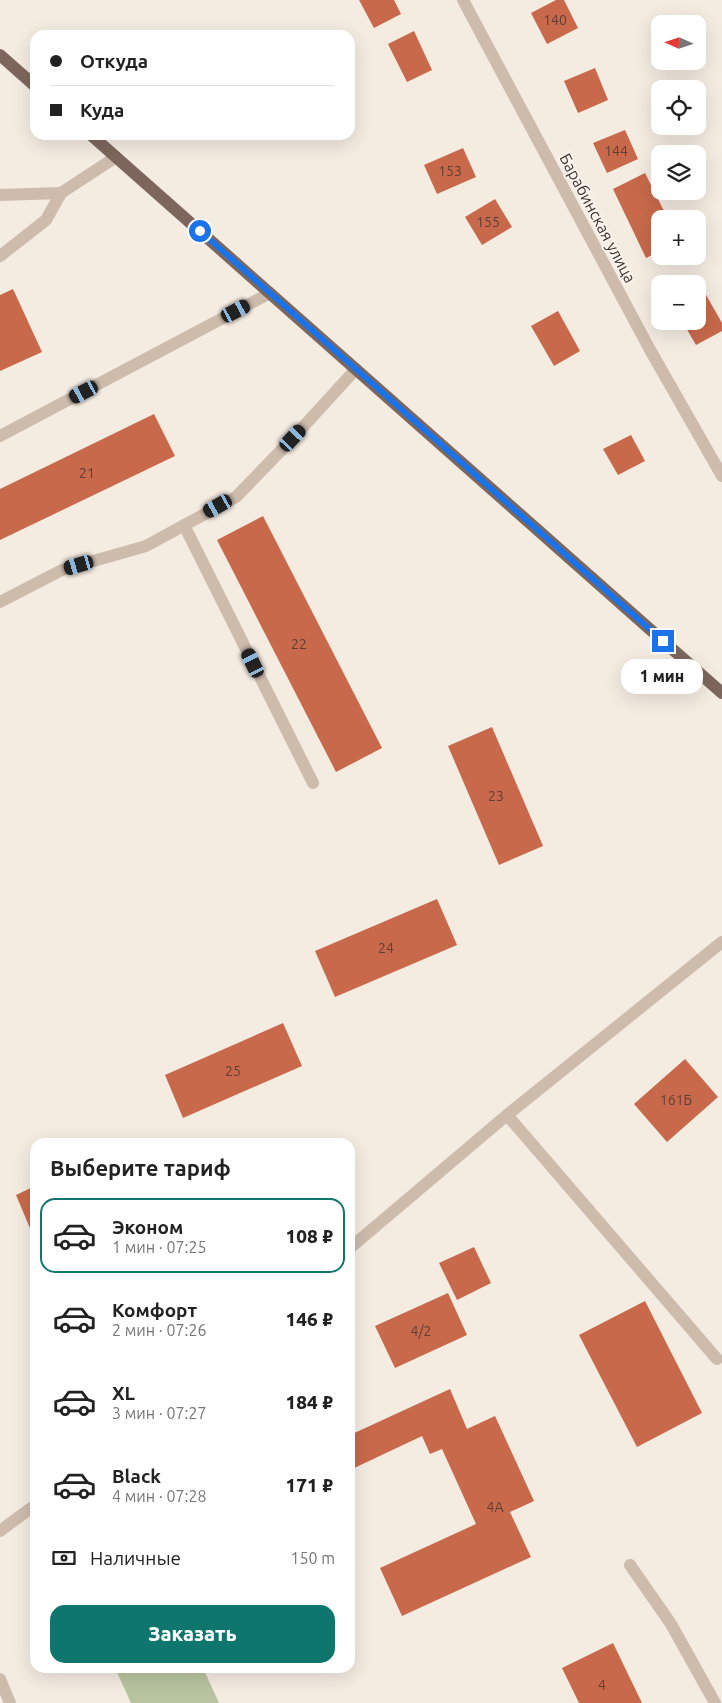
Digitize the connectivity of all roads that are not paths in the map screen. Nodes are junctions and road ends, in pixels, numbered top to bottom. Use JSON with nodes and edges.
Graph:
{"nodes":[{"id":1,"x":463,"y":0,"type":"edge"},
{"id":2,"x":0,"y":55,"type":"edge"},
{"id":3,"x":30,"y":82,"type":"edge"},
{"id":4,"x":97,"y":140,"type":"edge"},
{"id":5,"x":116,"y":157,"type":"junction"},
{"id":6,"x":62,"y":193,"type":"junction"},
{"id":7,"x":0,"y":195,"type":"edge"},
{"id":8,"x":0,"y":256,"type":"edge"},
{"id":9,"x":270,"y":293,"type":"junction"},
{"id":10,"x":356,"y":369,"type":"junction"},
{"id":11,"x":0,"y":436,"type":"edge"},
{"id":12,"x":722,"y":476,"type":"edge"},
{"id":13,"x":184,"y":525,"type":"junction"},
{"id":14,"x":0,"y":602,"type":"edge"},
{"id":15,"x":722,"y":693,"type":"edge"},
{"id":16,"x":312,"y":783,"type":"dead end"},
{"id":17,"x":722,"y":942,"type":"edge"},
{"id":18,"x":507,"y":1115,"type":"junction"},
{"id":19,"x":355,"y":1244,"type":"edge"},
{"id":20,"x":717,"y":1359,"type":"dead end"},
{"id":21,"x":30,"y":1509,"type":"edge"},
{"id":22,"x":0,"y":1531,"type":"edge"},
{"id":23,"x":630,"y":1565,"type":"dead end"},
{"id":24,"x":0,"y":1679,"type":"edge"},
{"id":25,"x":10,"y":1703,"type":"edge"},
{"id":26,"x":714,"y":1703,"type":"edge"}],
"edges":[{"from":1,"to":12,"type":"street","name":"Барабинская улица"},
{"from":2,"to":3,"type":"main road"},
{"from":4,"to":5,"type":"main road"},
{"from":5,"to":6,"type":"street"},
{"from":5,"to":9,"type":"main road"},
{"from":6,"to":7,"type":"street"},
{"from":6,"to":8,"type":"street"},
{"from":9,"to":10,"type":"main road"},
{"from":9,"to":11,"type":"street"},
{"from":10,"to":13,"type":"street"},
{"from":10,"to":15,"type":"main road"},
{"from":13,"to":14,"type":"street"},
{"from":13,"to":16,"type":"street"},
{"from":17,"to":18,"type":"street"},
{"from":18,"to":19,"type":"street"},
{"from":18,"to":20,"type":"street"},
{"from":21,"to":22,"type":"street"},
{"from":23,"to":26,"type":"street"},
{"from":24,"to":25,"type":"street"}]}
